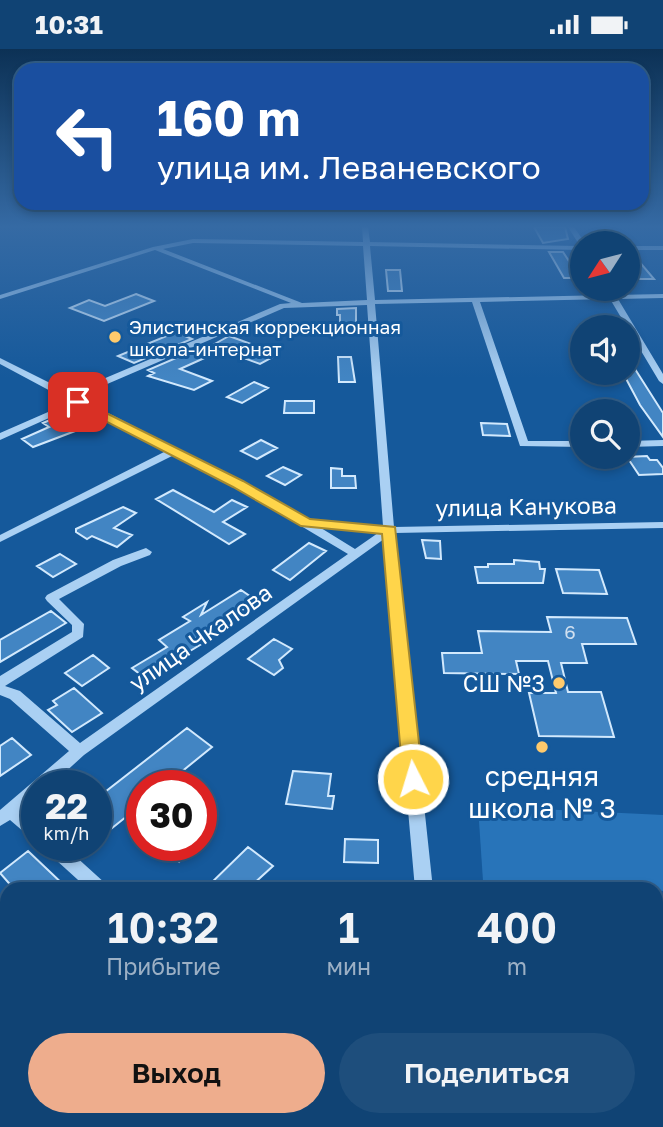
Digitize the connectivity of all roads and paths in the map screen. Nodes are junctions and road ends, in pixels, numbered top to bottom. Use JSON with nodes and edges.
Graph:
{"nodes":[{"id":1,"x":62,"y":277,"type":"edge"},
{"id":2,"x":231,"y":277,"type":"edge"},
{"id":3,"x":369,"y":277,"type":"edge"},
{"id":4,"x":570,"y":295,"type":"edge"},
{"id":5,"x":640,"y":295,"type":"edge"},
{"id":6,"x":663,"y":296,"type":"edge"},
{"id":7,"x":0,"y":297,"type":"edge"},
{"id":8,"x":475,"y":300,"type":"junction"},
{"id":9,"x":615,"y":301,"type":"edge"},
{"id":10,"x":373,"y":302,"type":"junction"},
{"id":11,"x":300,"y":304,"type":"junction"},
{"id":12,"x":0,"y":361,"type":"edge"},
{"id":13,"x":16,"y":370,"type":"junction"},
{"id":14,"x":0,"y":377,"type":"edge"},
{"id":15,"x":663,"y":381,"type":"edge"},
{"id":16,"x":74,"y":400,"type":"junction"},
{"id":17,"x":0,"y":437,"type":"edge"},
{"id":18,"x":663,"y":443,"type":"edge"},
{"id":19,"x":570,"y":444,"type":"edge"},
{"id":20,"x":640,"y":444,"type":"edge"},
{"id":21,"x":173,"y":451,"type":"junction"},
{"id":22,"x":306,"y":523,"type":"junction"},
{"id":23,"x":663,"y":525,"type":"edge"},
{"id":24,"x":389,"y":530,"type":"junction"},
{"id":25,"x":0,"y":539,"type":"edge"},
{"id":26,"x":146,"y":552,"type":"dead end"},
{"id":27,"x":356,"y":554,"type":"junction"},
{"id":28,"x":0,"y":683,"type":"edge"},
{"id":29,"x":0,"y":689,"type":"edge"},
{"id":30,"x":79,"y":751,"type":"junction"},
{"id":31,"x":57,"y":770,"type":"edge"},
{"id":32,"x":21,"y":802,"type":"edge"},
{"id":33,"x":6,"y":815,"type":"edge"},
{"id":34,"x":69,"y":861,"type":"edge"},
{"id":35,"x":92,"y":882,"type":"edge"},
{"id":36,"x":423,"y":882,"type":"edge"}],
"edges":[{"from":1,"to":7,"type":"street"},
{"from":2,"to":11,"type":"street"},
{"from":3,"to":10,"type":"street"},
{"from":4,"to":8,"type":"street"},
{"from":5,"to":6,"type":"street"},
{"from":8,"to":10,"type":"street"},
{"from":8,"to":19,"type":"street"},
{"from":9,"to":15,"type":"street"},
{"from":10,"to":11,"type":"street"},
{"from":10,"to":24,"type":"street"},
{"from":11,"to":16,"type":"street"},
{"from":12,"to":13,"type":"street"},
{"from":13,"to":14,"type":"street"},
{"from":13,"to":16,"type":"street"},
{"from":16,"to":17,"type":"street"},
{"from":16,"to":21,"type":"street"},
{"from":18,"to":20,"type":"street"},
{"from":21,"to":22,"type":"street"},
{"from":21,"to":25,"type":"street"},
{"from":22,"to":24,"type":"street"},
{"from":22,"to":27,"type":"street"},
{"from":23,"to":24,"type":"street","name":"улица Канукова"},
{"from":24,"to":27,"type":"street","name":"улица Чкалова"},
{"from":24,"to":36,"type":"street"},
{"from":26,"to":28,"type":"street"},
{"from":27,"to":30,"type":"street","name":"улица Чкалова"},
{"from":29,"to":30,"type":"street"},
{"from":30,"to":31,"type":"street","name":"улица Чкалова"},
{"from":32,"to":33,"type":"street","name":"улица Чкалова"},
{"from":34,"to":35,"type":"street"}]}
